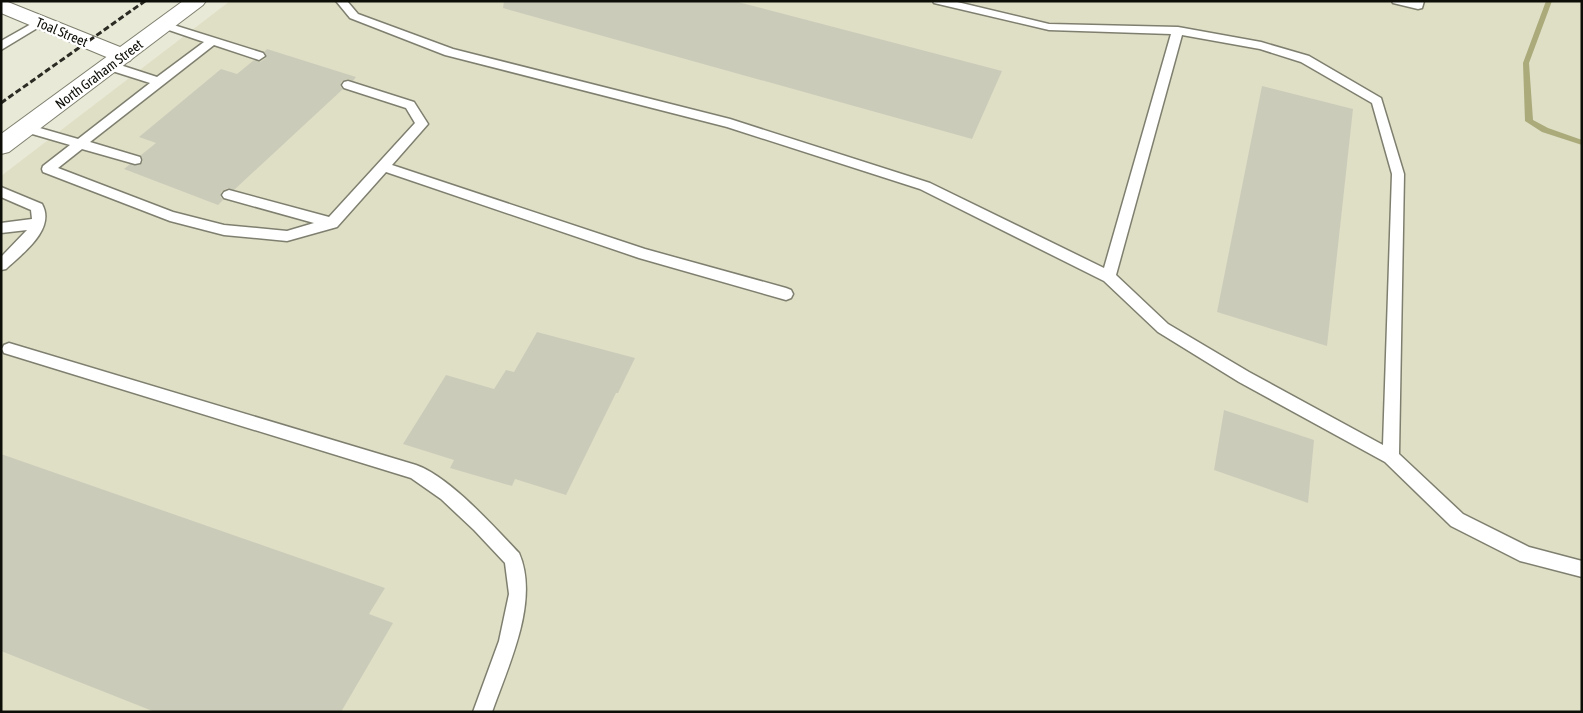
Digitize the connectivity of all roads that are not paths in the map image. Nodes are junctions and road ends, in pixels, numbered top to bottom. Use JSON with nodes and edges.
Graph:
{"nodes":[{"id":1,"x":196,"y":1,"type":"edge"},
{"id":2,"x":341,"y":1,"type":"edge"},
{"id":3,"x":938,"y":1,"type":"edge"},
{"id":4,"x":1397,"y":1,"type":"edge"},
{"id":5,"x":1419,"y":1,"type":"edge"},
{"id":6,"x":1,"y":6,"type":"edge"},
{"id":7,"x":40,"y":22,"type":"junction"},
{"id":8,"x":164,"y":25,"type":"junction"},
{"id":9,"x":1178,"y":31,"type":"junction"},
{"id":10,"x":212,"y":41,"type":"junction"},
{"id":11,"x":1,"y":46,"type":"edge"},
{"id":12,"x":259,"y":56,"type":"dead end"},
{"id":13,"x":116,"y":61,"type":"junction"},
{"id":14,"x":159,"y":82,"type":"junction"},
{"id":15,"x":348,"y":84,"type":"dead end"},
{"id":16,"x":26,"y":128,"type":"junction"},
{"id":17,"x":79,"y":145,"type":"junction"},
{"id":18,"x":1,"y":146,"type":"edge"},
{"id":19,"x":135,"y":160,"type":"dead end"},
{"id":20,"x":384,"y":167,"type":"junction"},
{"id":21,"x":1,"y":192,"type":"edge"},
{"id":22,"x":229,"y":195,"type":"dead end"},
{"id":23,"x":332,"y":223,"type":"junction"},
{"id":24,"x":38,"y":224,"type":"junction"},
{"id":25,"x":1,"y":228,"type":"edge"},
{"id":26,"x":1,"y":265,"type":"edge"},
{"id":27,"x":1109,"y":277,"type":"junction"},
{"id":28,"x":786,"y":294,"type":"dead end"},
{"id":29,"x":9,"y":350,"type":"dead end"},
{"id":30,"x":1391,"y":457,"type":"junction"},
{"id":31,"x":1582,"y":569,"type":"edge"},
{"id":32,"x":482,"y":712,"type":"edge"}],
"edges":[{"from":1,"to":8,"type":"main road","name":"North Graham Street"},
{"from":2,"to":27,"type":"lane"},
{"from":3,"to":9,"type":"lane"},
{"from":4,"to":5,"type":"lane"},
{"from":6,"to":7,"type":"main road","name":"Toal Street"},
{"from":7,"to":11,"type":"lane"},
{"from":7,"to":13,"type":"main road","name":"Toal Street"},
{"from":8,"to":10,"type":"lane"},
{"from":8,"to":13,"type":"main road","name":"North Graham Street"},
{"from":9,"to":27,"type":"lane"},
{"from":9,"to":30,"type":"lane"},
{"from":10,"to":12,"type":"lane"},
{"from":10,"to":14,"type":"lane"},
{"from":13,"to":14,"type":"lane"},
{"from":13,"to":16,"type":"main road","name":"North Graham Street"},
{"from":14,"to":17,"type":"lane"},
{"from":15,"to":20,"type":"lane"},
{"from":16,"to":17,"type":"lane"},
{"from":16,"to":18,"type":"main road","name":"North Graham Street"},
{"from":17,"to":19,"type":"lane"},
{"from":17,"to":23,"type":"lane"},
{"from":20,"to":23,"type":"lane"},
{"from":20,"to":28,"type":"lane"},
{"from":21,"to":24,"type":"lane"},
{"from":22,"to":23,"type":"lane"},
{"from":24,"to":25,"type":"lane"},
{"from":24,"to":26,"type":"lane"},
{"from":27,"to":30,"type":"lane"},
{"from":29,"to":32,"type":"lane"},
{"from":30,"to":31,"type":"lane"}]}
